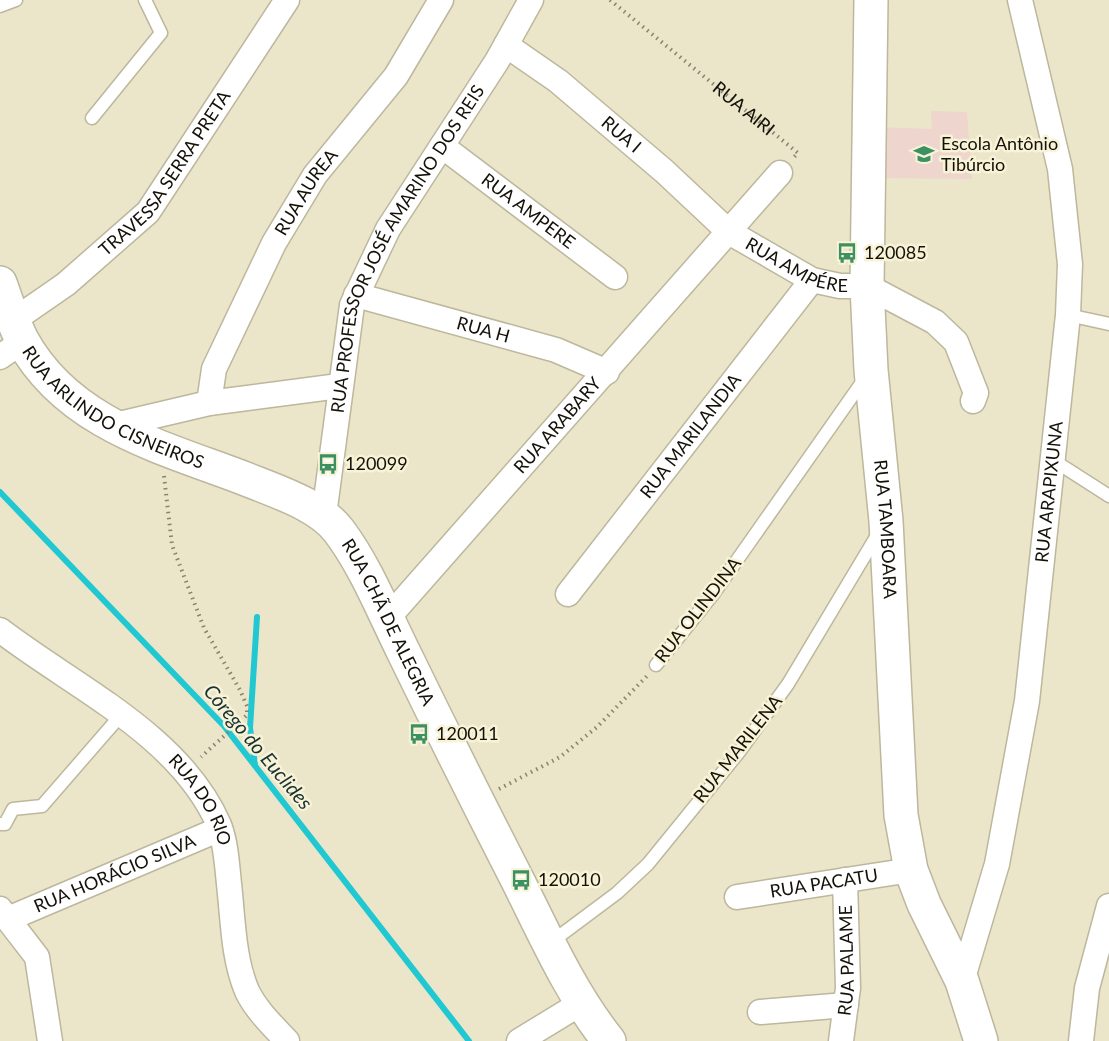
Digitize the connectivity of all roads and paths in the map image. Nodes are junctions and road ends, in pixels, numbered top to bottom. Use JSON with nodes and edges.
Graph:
{"nodes":[{"id":1,"x":16,"y":0,"type":"edge"},
{"id":2,"x":145,"y":0,"type":"edge"},
{"id":3,"x":287,"y":0,"type":"edge"},
{"id":4,"x":441,"y":0,"type":"edge"},
{"id":5,"x":531,"y":0,"type":"edge"},
{"id":6,"x":610,"y":0,"type":"edge"},
{"id":7,"x":871,"y":0,"type":"edge"},
{"id":8,"x":1020,"y":0,"type":"edge"},
{"id":9,"x":0,"y":6,"type":"edge"},
{"id":10,"x":506,"y":45,"type":"junction"},
{"id":11,"x":92,"y":118,"type":"dead end"},
{"id":12,"x":442,"y":146,"type":"junction"},
{"id":13,"x":780,"y":173,"type":"joint"},
{"id":14,"x":729,"y":232,"type":"junction"},
{"id":15,"x":615,"y":277,"type":"dead end"},
{"id":16,"x":812,"y":280,"type":"junction"},
{"id":17,"x":0,"y":283,"type":"edge"},
{"id":18,"x":867,"y":286,"type":"junction"},
{"id":19,"x":356,"y":296,"type":"junction"},
{"id":20,"x":1068,"y":315,"type":"junction"},
{"id":21,"x":1109,"y":324,"type":"edge"},
{"id":22,"x":12,"y":339,"type":"edge"},
{"id":23,"x":871,"y":370,"type":"junction"},
{"id":24,"x":607,"y":372,"type":"junction"},
{"id":25,"x":339,"y":386,"type":"junction"},
{"id":26,"x":973,"y":401,"type":"dead end"},
{"id":27,"x":209,"y":403,"type":"junction"},
{"id":28,"x":111,"y":426,"type":"junction"},
{"id":29,"x":160,"y":448,"type":"junction"},
{"id":30,"x":1053,"y":460,"type":"junction"},
{"id":31,"x":271,"y":489,"type":"joint"},
{"id":32,"x":1109,"y":496,"type":"edge"},
{"id":33,"x":324,"y":515,"type":"junction"},
{"id":34,"x":886,"y":521,"type":"junction"},
{"id":35,"x":568,"y":594,"type":"dead end"},
{"id":36,"x":387,"y":619,"type":"junction"},
{"id":37,"x":0,"y":630,"type":"edge"},
{"id":38,"x":656,"y":665,"type":"joint"},
{"id":39,"x":121,"y":715,"type":"junction"},
{"id":40,"x":218,"y":741,"type":"dead end"},
{"id":41,"x":477,"y":800,"type":"junction"},
{"id":42,"x":0,"y":824,"type":"edge"},
{"id":43,"x":220,"y":829,"type":"junction"},
{"id":44,"x":911,"y":870,"type":"junction"},
{"id":45,"x":845,"y":880,"type":"junction"},
{"id":46,"x":737,"y":897,"type":"dead end"},
{"id":47,"x":1109,"y":906,"type":"edge"},
{"id":48,"x":4,"y":914,"type":"edge"},
{"id":49,"x":550,"y":943,"type":"junction"},
{"id":50,"x":962,"y":981,"type":"junction"},
{"id":51,"x":583,"y":1002,"type":"junction"},
{"id":52,"x":846,"y":1005,"type":"junction"},
{"id":53,"x":760,"y":1012,"type":"dead end"},
{"id":54,"x":279,"y":1039,"type":"edge"},
{"id":55,"x":50,"y":1041,"type":"edge"},
{"id":56,"x":519,"y":1041,"type":"edge"},
{"id":57,"x":609,"y":1041,"type":"edge"},
{"id":58,"x":841,"y":1041,"type":"edge"},
{"id":59,"x":981,"y":1041,"type":"edge"},
{"id":60,"x":1081,"y":1041,"type":"edge"}],
"edges":[{"from":1,"to":9,"type":"lane"},
{"from":2,"to":11,"type":"lane"},
{"from":3,"to":22,"type":"street","name":"TRAVESSA SERRA PRETA"},
{"from":4,"to":27,"type":"street","name":"RUA AUREA"},
{"from":5,"to":10,"type":"street","name":"RUA PROFESSOR JOSÉ AMARINO DOS REIS"},
{"from":6,"to":13,"type":"path","name":"RUA AIRI"},
{"from":7,"to":18,"type":"street","name":"RUA TAMBOARA"},
{"from":8,"to":20,"type":"street","name":"RUA ARAPIXUNA"},
{"from":10,"to":12,"type":"street","name":"RUA PROFESSOR JOSÉ AMARINO DOS REIS"},
{"from":10,"to":14,"type":"street","name":"RUA I"},
{"from":12,"to":15,"type":"street","name":"RUA AMPERE"},
{"from":12,"to":19,"type":"street","name":"RUA PROFESSOR JOSÉ AMARINO DOS REIS"},
{"from":13,"to":14,"type":"street"},
{"from":14,"to":16,"type":"street","name":"RUA AMPÉRE"},
{"from":14,"to":24,"type":"street","name":"RUA ARABARY"},
{"from":16,"to":18,"type":"street","name":"RUA AMPÉRE"},
{"from":16,"to":35,"type":"street","name":"RUA MARILANDIA"},
{"from":17,"to":22,"type":"street","name":"RUA ARLINDO CISNEIROS"},
{"from":18,"to":23,"type":"street","name":"RUA TAMBOARA"},
{"from":18,"to":26,"type":"street"},
{"from":19,"to":24,"type":"street","name":"RUA H"},
{"from":19,"to":25,"type":"street","name":"RUA PROFESSOR JOSÉ AMARINO DOS REIS"},
{"from":20,"to":21,"type":"lane"},
{"from":20,"to":30,"type":"street","name":"RUA ARAPIXUNA"},
{"from":22,"to":28,"type":"street","name":"RUA ARLINDO CISNEIROS"},
{"from":23,"to":34,"type":"street","name":"RUA TAMBOARA"},
{"from":23,"to":38,"type":"lane","name":"RUA OLINDINA"},
{"from":24,"to":36,"type":"street","name":"RUA ARABARY"},
{"from":25,"to":27,"type":"street"},
{"from":25,"to":33,"type":"street","name":"RUA PROFESSOR JOSÉ AMARINO DOS REIS"},
{"from":27,"to":28,"type":"street"},
{"from":28,"to":29,"type":"street","name":"RUA ARLINDO CISNEIROS"},
{"from":29,"to":31,"type":"street","name":"RUA ARLINDO CISNEIROS"},
{"from":29,"to":40,"type":"path"},
{"from":30,"to":32,"type":"lane"},
{"from":30,"to":50,"type":"street","name":"RUA ARAPIXUNA"},
{"from":31,"to":33,"type":"street","name":"RUA CHÃ DE ALEGRIA"},
{"from":33,"to":36,"type":"street","name":"RUA CHÃ DE ALEGRIA"},
{"from":34,"to":44,"type":"street","name":"RUA TAMBOARA"},
{"from":34,"to":49,"type":"lane","name":"RUA MARILENA"},
{"from":36,"to":41,"type":"street","name":"RUA CHÃ DE ALEGRIA"},
{"from":37,"to":39,"type":"street","name":"RUA DO RIO"},
{"from":38,"to":41,"type":"path","name":"RUA OLINDINA"},
{"from":39,"to":42,"type":"lane"},
{"from":39,"to":43,"type":"street","name":"RUA DO RIO"},
{"from":41,"to":49,"type":"street","name":"RUA CHÃ DE ALEGRIA"},
{"from":43,"to":48,"type":"street","name":"RUA HORÁCIO SILVA"},
{"from":43,"to":54,"type":"street","name":"RUA DO RIO"},
{"from":44,"to":45,"type":"street","name":"RUA PACATU"},
{"from":44,"to":50,"type":"street","name":"RUA TAMBOARA"},
{"from":45,"to":46,"type":"street","name":"RUA PACATU"},
{"from":45,"to":52,"type":"street","name":"RUA PALAME"},
{"from":47,"to":60,"type":"street"},
{"from":48,"to":55,"type":"street","name":"RUA HORÁCIO SILVA"},
{"from":49,"to":51,"type":"street","name":"RUA CHÃ DE ALEGRIA"},
{"from":50,"to":59,"type":"street","name":"RUA TAMBOARA"},
{"from":51,"to":56,"type":"street"},
{"from":51,"to":57,"type":"street","name":"RUA CHÃ DE ALEGRIA"},
{"from":52,"to":53,"type":"street"},
{"from":52,"to":58,"type":"street","name":"RUA PALAME"}]}
